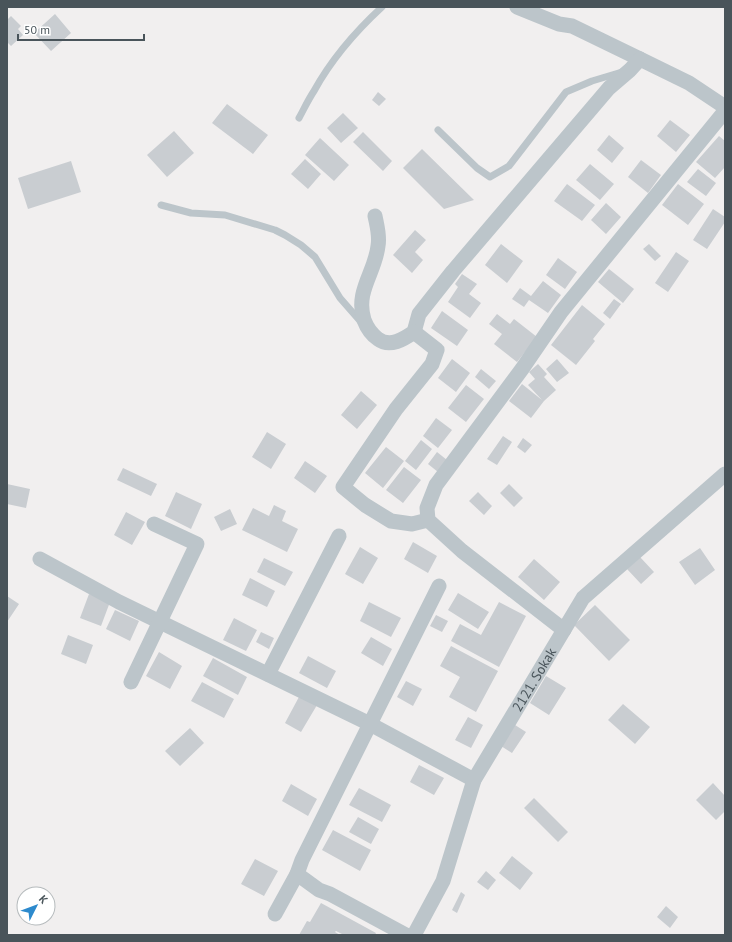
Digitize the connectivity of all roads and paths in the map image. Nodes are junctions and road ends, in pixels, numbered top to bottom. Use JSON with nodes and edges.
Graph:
{"nodes":[{"id":1,"x":382,"y":7,"type":"edge"},
{"id":2,"x":517,"y":7,"type":"edge"},
{"id":3,"x":635,"y":65,"type":"junction"},
{"id":4,"x":725,"y":107,"type":"edge"},
{"id":5,"x":725,"y":111,"type":"edge"},
{"id":6,"x":299,"y":118,"type":"dead end"},
{"id":7,"x":438,"y":130,"type":"dead end"},
{"id":8,"x":161,"y":205,"type":"dead end"},
{"id":9,"x":375,"y":216,"type":"dead end"},
{"id":10,"x":367,"y":328,"type":"junction"},
{"id":11,"x":414,"y":332,"type":"junction"},
{"id":12,"x":725,"y":474,"type":"edge"},
{"id":13,"x":428,"y":520,"type":"junction"},
{"id":14,"x":154,"y":524,"type":"dead end"},
{"id":15,"x":339,"y":536,"type":"dead end"},
{"id":16,"x":40,"y":559,"type":"dead end"},
{"id":17,"x":439,"y":586,"type":"dead end"},
{"id":18,"x":159,"y":622,"type":"junction"},
{"id":19,"x":564,"y":630,"type":"junction"},
{"id":20,"x":268,"y":674,"type":"junction"},
{"id":21,"x":130,"y":682,"type":"dead end"},
{"id":22,"x":370,"y":724,"type":"junction"},
{"id":23,"x":474,"y":780,"type":"junction"},
{"id":24,"x":297,"y":874,"type":"junction"},
{"id":25,"x":275,"y":914,"type":"dead end"},
{"id":26,"x":406,"y":935,"type":"edge"},
{"id":27,"x":414,"y":935,"type":"edge"}],
"edges":[{"from":1,"to":6,"type":"lane"},
{"from":2,"to":3,"type":"street"},
{"from":3,"to":4,"type":"street"},
{"from":3,"to":7,"type":"lane"},
{"from":3,"to":11,"type":"street"},
{"from":5,"to":13,"type":"street"},
{"from":8,"to":10,"type":"lane"},
{"from":9,"to":10,"type":"street"},
{"from":10,"to":11,"type":"street"},
{"from":11,"to":13,"type":"street"},
{"from":12,"to":19,"type":"street","name":"2121. Sokak"},
{"from":13,"to":19,"type":"street"},
{"from":14,"to":18,"type":"street"},
{"from":15,"to":20,"type":"street"},
{"from":16,"to":18,"type":"street"},
{"from":17,"to":22,"type":"street"},
{"from":18,"to":20,"type":"street"},
{"from":18,"to":21,"type":"street"},
{"from":19,"to":23,"type":"street","name":"2121. Sokak"},
{"from":20,"to":22,"type":"street"},
{"from":22,"to":23,"type":"street"},
{"from":22,"to":24,"type":"street"},
{"from":23,"to":27,"type":"street","name":"2121. Sokak"},
{"from":24,"to":25,"type":"street"},
{"from":24,"to":26,"type":"street"}]}
